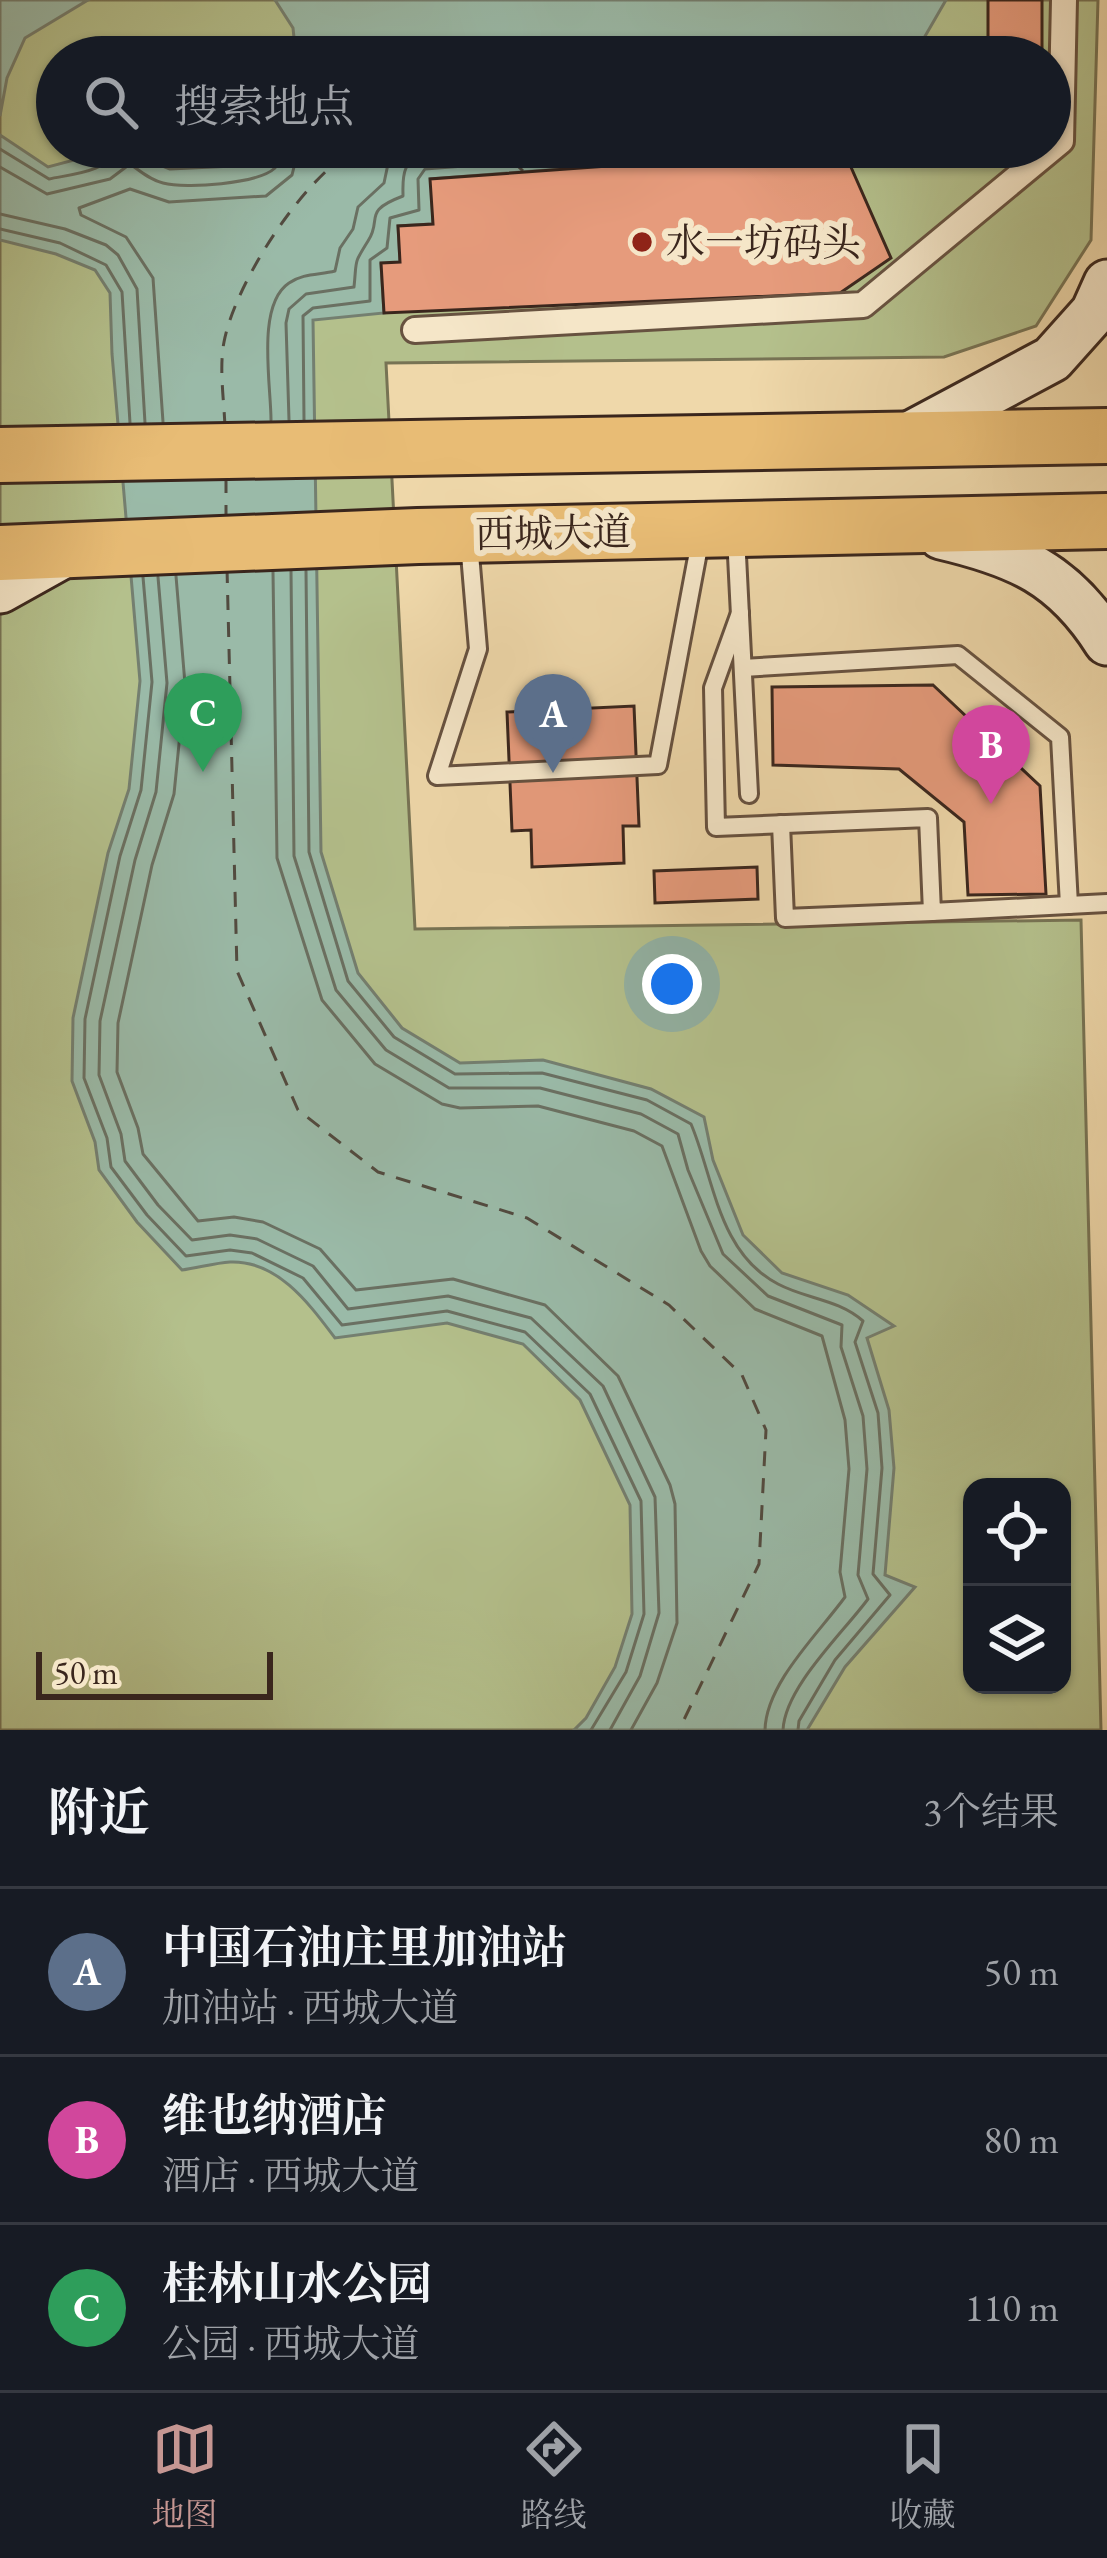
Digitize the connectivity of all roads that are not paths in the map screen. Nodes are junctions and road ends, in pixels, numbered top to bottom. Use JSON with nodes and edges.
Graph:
{"nodes":[{"id":1,"x":1064,"y":0,"type":"edge"},
{"id":2,"x":1063,"y":36,"type":"edge"},
{"id":3,"x":1028,"y":168,"type":"edge"},
{"id":4,"x":1107,"y":283,"type":"edge"},
{"id":5,"x":415,"y":330,"type":"dead end"},
{"id":6,"x":1107,"y":436,"type":"edge"},
{"id":7,"x":902,"y":439,"type":"junction"},
{"id":8,"x":11,"y":455,"type":"edge"},
{"id":9,"x":1107,"y":520,"type":"edge"},
{"id":10,"x":898,"y":526,"type":"junction"},
{"id":11,"x":719,"y":530,"type":"junction"},
{"id":12,"x":443,"y":536,"type":"junction"},
{"id":13,"x":23,"y":562,"type":"edge"},
{"id":14,"x":740,"y":613,"type":"junction"},
{"id":15,"x":1107,"y":642,"type":"edge"},
{"id":16,"x":743,"y":668,"type":"junction"},
{"id":17,"x":749,"y":794,"type":"dead end"},
{"id":18,"x":781,"y":824,"type":"junction"},
{"id":19,"x":1107,"y":904,"type":"edge"},
{"id":20,"x":1069,"y":905,"type":"junction"},
{"id":21,"x":932,"y":912,"type":"junction"}],
"edges":[{"from":1,"to":2,"type":"street"},
{"from":3,"to":5,"type":"street"},
{"from":4,"to":7,"type":"main road"},
{"from":6,"to":7,"type":"highway"},
{"from":7,"to":8,"type":"highway"},
{"from":9,"to":10,"type":"highway","name":"西城大道"},
{"from":10,"to":11,"type":"highway","name":"西城大道"},
{"from":10,"to":15,"type":"main road"},
{"from":11,"to":12,"type":"highway","name":"西城大道"},
{"from":11,"to":12,"type":"lane"},
{"from":11,"to":14,"type":"lane"},
{"from":12,"to":13,"type":"highway","name":"西城大道"},
{"from":14,"to":16,"type":"lane"},
{"from":14,"to":18,"type":"lane"},
{"from":16,"to":17,"type":"lane"},
{"from":16,"to":20,"type":"lane"},
{"from":18,"to":21,"type":"lane"},
{"from":18,"to":21,"type":"lane"},
{"from":19,"to":20,"type":"lane"},
{"from":20,"to":21,"type":"lane"}]}
